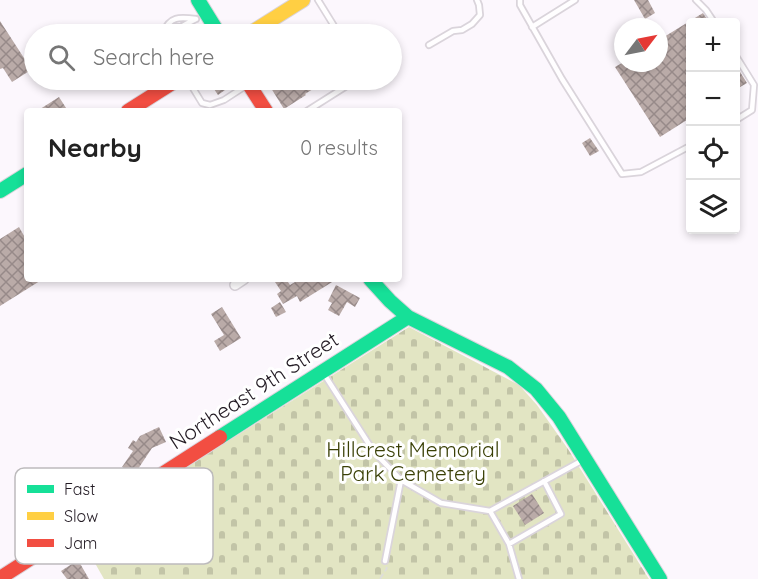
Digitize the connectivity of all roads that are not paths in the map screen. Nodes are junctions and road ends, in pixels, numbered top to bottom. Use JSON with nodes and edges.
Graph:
{"nodes":[{"id":1,"x":198,"y":0,"type":"edge"},
{"id":2,"x":303,"y":0,"type":"edge"},
{"id":3,"x":318,"y":0,"type":"edge"},
{"id":4,"x":477,"y":0,"type":"edge"},
{"id":5,"x":520,"y":0,"type":"edge"},
{"id":6,"x":575,"y":0,"type":"edge"},
{"id":7,"x":696,"y":0,"type":"edge"},
{"id":8,"x":201,"y":16,"type":"junction"},
{"id":9,"x":711,"y":18,"type":"edge"},
{"id":10,"x":168,"y":24,"type":"edge"},
{"id":11,"x":186,"y":24,"type":"edge"},
{"id":12,"x":209,"y":24,"type":"edge"},
{"id":13,"x":265,"y":24,"type":"edge"},
{"id":14,"x":333,"y":24,"type":"edge"},
{"id":15,"x":532,"y":27,"type":"junction"},
{"id":16,"x":429,"y":45,"type":"dead end"},
{"id":17,"x":740,"y":64,"type":"edge"},
{"id":18,"x":154,"y":90,"type":"edge"},
{"id":19,"x":194,"y":90,"type":"edge"},
{"id":20,"x":237,"y":90,"type":"edge"},
{"id":21,"x":253,"y":90,"type":"edge"},
{"id":22,"x":340,"y":90,"type":"edge"},
{"id":23,"x":132,"y":108,"type":"edge"},
{"id":24,"x":264,"y":108,"type":"edge"},
{"id":25,"x":312,"y":108,"type":"edge"},
{"id":26,"x":740,"y":117,"type":"edge"},
{"id":27,"x":686,"y":148,"type":"edge"},
{"id":28,"x":24,"y":176,"type":"edge"},
{"id":29,"x":0,"y":191,"type":"edge"},
{"id":30,"x":240,"y":282,"type":"edge"},
{"id":31,"x":373,"y":282,"type":"edge"},
{"id":32,"x":235,"y":285,"type":"dead end"},
{"id":33,"x":408,"y":317,"type":"junction"},
{"id":34,"x":322,"y":372,"type":"junction"},
{"id":35,"x":585,"y":459,"type":"junction"},
{"id":36,"x":172,"y":468,"type":"edge"},
{"id":37,"x":401,"y":480,"type":"junction"},
{"id":38,"x":544,"y":481,"type":"junction"},
{"id":39,"x":490,"y":511,"type":"junction"},
{"id":40,"x":509,"y":544,"type":"junction"},
{"id":41,"x":385,"y":561,"type":"road end"},
{"id":42,"x":22,"y":564,"type":"edge"},
{"id":43,"x":0,"y":578,"type":"edge"},
{"id":44,"x":519,"y":579,"type":"edge"},
{"id":45,"x":660,"y":579,"type":"edge"}],
"edges":[{"from":1,"to":8,"type":"main road"},
{"from":2,"to":13,"type":"main road"},
{"from":3,"to":14,"type":"lane"},
{"from":4,"to":16,"type":"lane"},
{"from":5,"to":15,"type":"lane"},
{"from":6,"to":15,"type":"lane"},
{"from":7,"to":9,"type":"lane"},
{"from":8,"to":10,"type":"lane"},
{"from":8,"to":11,"type":"lane"},
{"from":8,"to":12,"type":"main road"},
{"from":15,"to":27,"type":"lane"},
{"from":17,"to":26,"type":"lane"},
{"from":18,"to":23,"type":"main road"},
{"from":19,"to":20,"type":"lane"},
{"from":21,"to":24,"type":"main road"},
{"from":22,"to":25,"type":"lane"},
{"from":28,"to":29,"type":"main road"},
{"from":30,"to":32,"type":"street"},
{"from":31,"to":33,"type":"main road"},
{"from":33,"to":34,"type":"main road","name":"Northeast 9th Street"},
{"from":33,"to":35,"type":"main road"},
{"from":34,"to":36,"type":"main road","name":"Northeast 9th Street"},
{"from":34,"to":37,"type":"lane"},
{"from":35,"to":38,"type":"lane"},
{"from":35,"to":45,"type":"main road"},
{"from":37,"to":39,"type":"lane"},
{"from":37,"to":41,"type":"lane"},
{"from":38,"to":39,"type":"lane"},
{"from":38,"to":40,"type":"lane"},
{"from":39,"to":40,"type":"lane"},
{"from":40,"to":44,"type":"lane"},
{"from":42,"to":43,"type":"main road","name":"Northeast 9th Street"}]}
